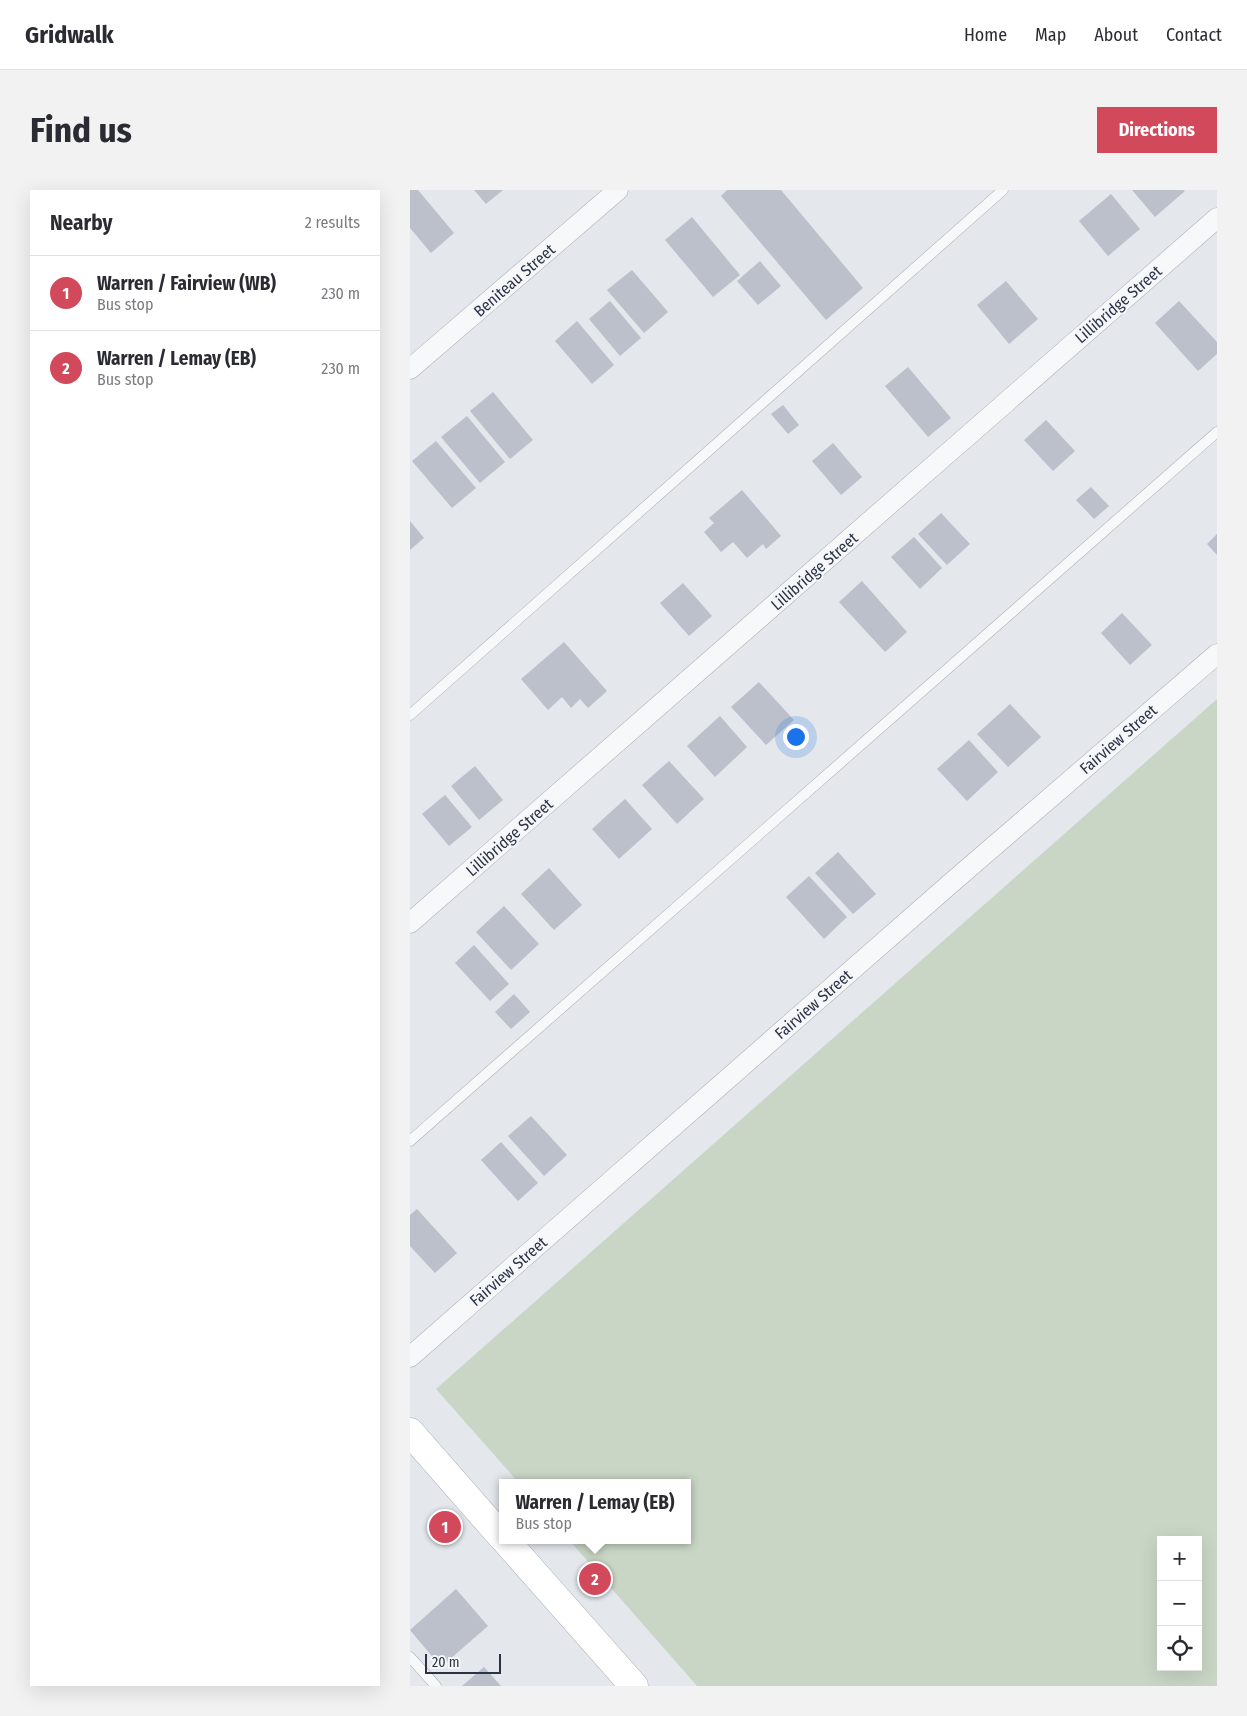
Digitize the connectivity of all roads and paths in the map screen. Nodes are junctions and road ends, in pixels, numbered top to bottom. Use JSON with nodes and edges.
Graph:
{"nodes":[{"id":1,"x":618,"y":190,"type":"edge"},
{"id":2,"x":1003,"y":190,"type":"edge"},
{"id":3,"x":1217,"y":218,"type":"edge"},
{"id":4,"x":410,"y":369,"type":"edge"},
{"id":5,"x":1217,"y":432,"type":"edge"},
{"id":6,"x":1217,"y":654,"type":"edge"},
{"id":7,"x":410,"y":715,"type":"edge"},
{"id":8,"x":410,"y":924,"type":"edge"},
{"id":9,"x":410,"y":1141,"type":"edge"},
{"id":10,"x":410,"y":1357,"type":"edge"},
{"id":11,"x":410,"y":1432,"type":"edge"},
{"id":12,"x":499,"y":1533,"type":"edge"},
{"id":13,"x":508,"y":1544,"type":"edge"},
{"id":14,"x":410,"y":1657,"type":"edge"},
{"id":15,"x":436,"y":1686,"type":"edge"},
{"id":16,"x":634,"y":1686,"type":"edge"}],
"edges":[{"from":1,"to":4,"type":"street","name":"Beniteau Street"},
{"from":2,"to":7,"type":"lane"},
{"from":3,"to":8,"type":"street","name":"Lillibridge Street"},
{"from":5,"to":9,"type":"lane"},
{"from":6,"to":10,"type":"street","name":"Fairview Street"},
{"from":11,"to":12,"type":"main road"},
{"from":13,"to":16,"type":"main road"},
{"from":14,"to":15,"type":"lane"}]}
